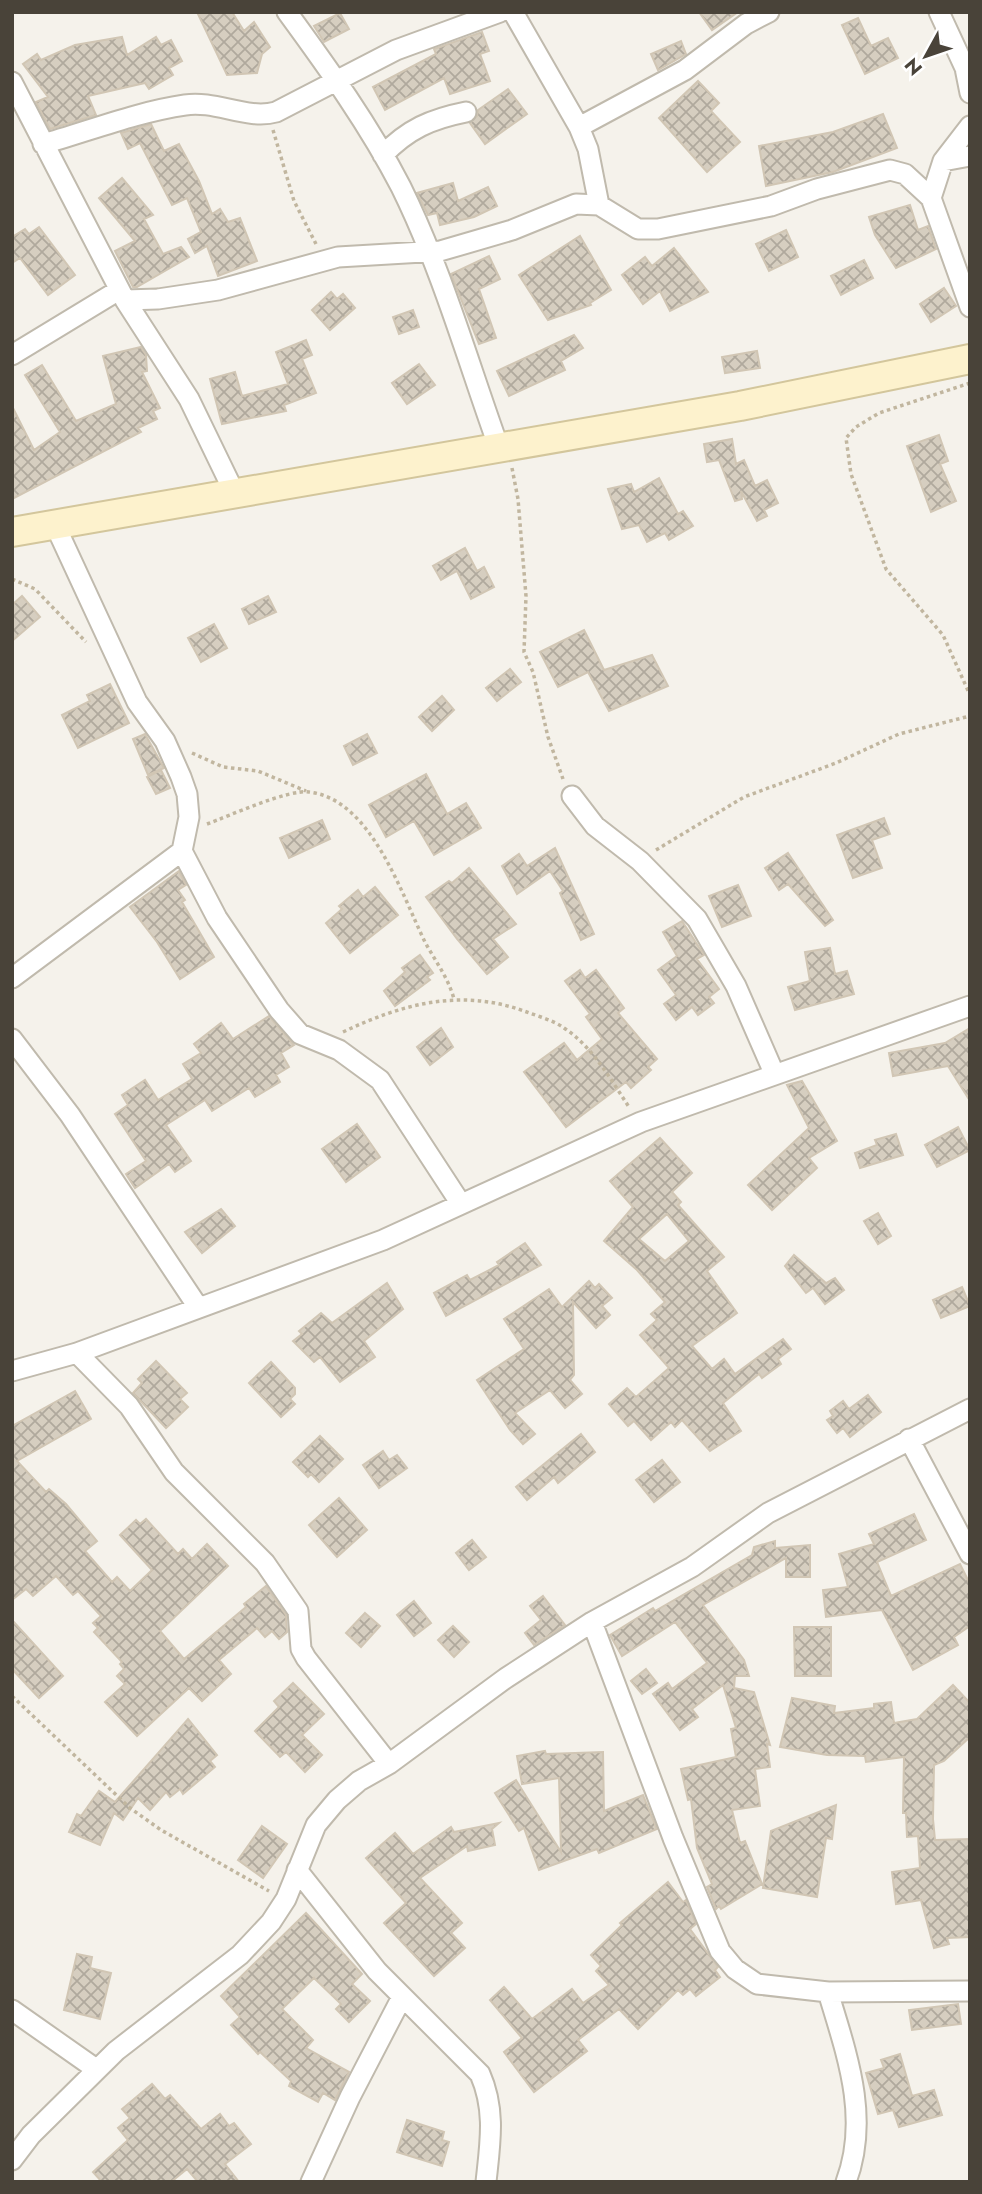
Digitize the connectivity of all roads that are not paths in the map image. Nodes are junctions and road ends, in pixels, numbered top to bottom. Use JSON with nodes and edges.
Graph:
{"nodes":[{"id":1,"x":287,"y":12,"type":"edge"},
{"id":2,"x":500,"y":12,"type":"edge"},
{"id":3,"x":513,"y":12,"type":"edge"},
{"id":4,"x":769,"y":12,"type":"edge"},
{"id":5,"x":939,"y":12,"type":"edge"},
{"id":6,"x":334,"y":79,"type":"junction"},
{"id":7,"x":12,"y":82,"type":"edge"},
{"id":8,"x":970,"y":93,"type":"edge"},
{"id":9,"x":467,"y":112,"type":"dead end"},
{"id":10,"x":970,"y":126,"type":"edge"},
{"id":11,"x":579,"y":127,"type":"junction"},
{"id":12,"x":43,"y":144,"type":"junction"},
{"id":13,"x":383,"y":155,"type":"junction"},
{"id":14,"x":970,"y":156,"type":"edge"},
{"id":15,"x":943,"y":161,"type":"junction"},
{"id":16,"x":930,"y":198,"type":"junction"},
{"id":17,"x":599,"y":205,"type":"junction"},
{"id":18,"x":428,"y":251,"type":"junction"},
{"id":19,"x":122,"y":295,"type":"junction"},
{"id":20,"x":970,"y":307,"type":"edge"},
{"id":21,"x":12,"y":355,"type":"edge"},
{"id":22,"x":970,"y":359,"type":"edge"},
{"id":23,"x":503,"y":447,"type":"junction"},
{"id":24,"x":235,"y":494,"type":"junction"},
{"id":25,"x":55,"y":525,"type":"junction"},
{"id":26,"x":12,"y":532,"type":"edge"},
{"id":27,"x":572,"y":796,"type":"road end"},
{"id":28,"x":184,"y":842,"type":"junction"},
{"id":29,"x":12,"y":978,"type":"edge"},
{"id":30,"x":970,"y":1006,"type":"edge"},
{"id":31,"x":12,"y":1039,"type":"edge"},
{"id":32,"x":774,"y":1073,"type":"junction"},
{"id":33,"x":461,"y":1204,"type":"junction"},
{"id":34,"x":198,"y":1307,"type":"junction"},
{"id":35,"x":76,"y":1353,"type":"junction"},
{"id":36,"x":12,"y":1371,"type":"edge"},
{"id":37,"x":970,"y":1409,"type":"edge"},
{"id":38,"x":909,"y":1438,"type":"junction"},
{"id":39,"x":970,"y":1554,"type":"edge"},
{"id":40,"x":592,"y":1622,"type":"junction"},
{"id":41,"x":389,"y":1764,"type":"junction"},
{"id":42,"x":297,"y":1870,"type":"junction"},
{"id":43,"x":970,"y":1991,"type":"edge"},
{"id":44,"x":828,"y":1992,"type":"junction"},
{"id":45,"x":402,"y":1997,"type":"junction"},
{"id":46,"x":12,"y":2010,"type":"edge"},
{"id":47,"x":96,"y":2069,"type":"junction"},
{"id":48,"x":12,"y":2160,"type":"edge"},
{"id":49,"x":311,"y":2182,"type":"edge"},
{"id":50,"x":486,"y":2182,"type":"edge"},
{"id":51,"x":846,"y":2182,"type":"edge"}],
"edges":[{"from":1,"to":6,"type":"street"},
{"from":2,"to":6,"type":"street"},
{"from":3,"to":11,"type":"street"},
{"from":4,"to":11,"type":"street"},
{"from":5,"to":8,"type":"street"},
{"from":6,"to":12,"type":"street"},
{"from":6,"to":13,"type":"street"},
{"from":7,"to":12,"type":"street"},
{"from":9,"to":13,"type":"street"},
{"from":10,"to":15,"type":"street"},
{"from":11,"to":17,"type":"street"},
{"from":12,"to":19,"type":"street"},
{"from":13,"to":18,"type":"street"},
{"from":14,"to":15,"type":"street"},
{"from":15,"to":16,"type":"street"},
{"from":16,"to":17,"type":"street"},
{"from":16,"to":20,"type":"street"},
{"from":17,"to":18,"type":"street"},
{"from":18,"to":19,"type":"street"},
{"from":18,"to":23,"type":"street"},
{"from":19,"to":21,"type":"street"},
{"from":19,"to":24,"type":"street"},
{"from":22,"to":23,"type":"main road"},
{"from":23,"to":24,"type":"main road"},
{"from":24,"to":25,"type":"main road"},
{"from":25,"to":26,"type":"main road"},
{"from":25,"to":28,"type":"street"},
{"from":27,"to":32,"type":"street"},
{"from":28,"to":29,"type":"street"},
{"from":28,"to":33,"type":"street"},
{"from":30,"to":32,"type":"street"},
{"from":31,"to":34,"type":"street"},
{"from":32,"to":33,"type":"street"},
{"from":33,"to":34,"type":"street"},
{"from":34,"to":35,"type":"street"},
{"from":35,"to":36,"type":"street"},
{"from":35,"to":41,"type":"street"},
{"from":37,"to":38,"type":"street"},
{"from":38,"to":39,"type":"street"},
{"from":38,"to":40,"type":"street"},
{"from":40,"to":41,"type":"street"},
{"from":40,"to":44,"type":"street"},
{"from":41,"to":42,"type":"street"},
{"from":42,"to":45,"type":"street"},
{"from":42,"to":47,"type":"street"},
{"from":43,"to":44,"type":"street"},
{"from":44,"to":51,"type":"street"},
{"from":45,"to":49,"type":"street"},
{"from":45,"to":50,"type":"street"},
{"from":46,"to":47,"type":"street"},
{"from":47,"to":48,"type":"street"}]}
